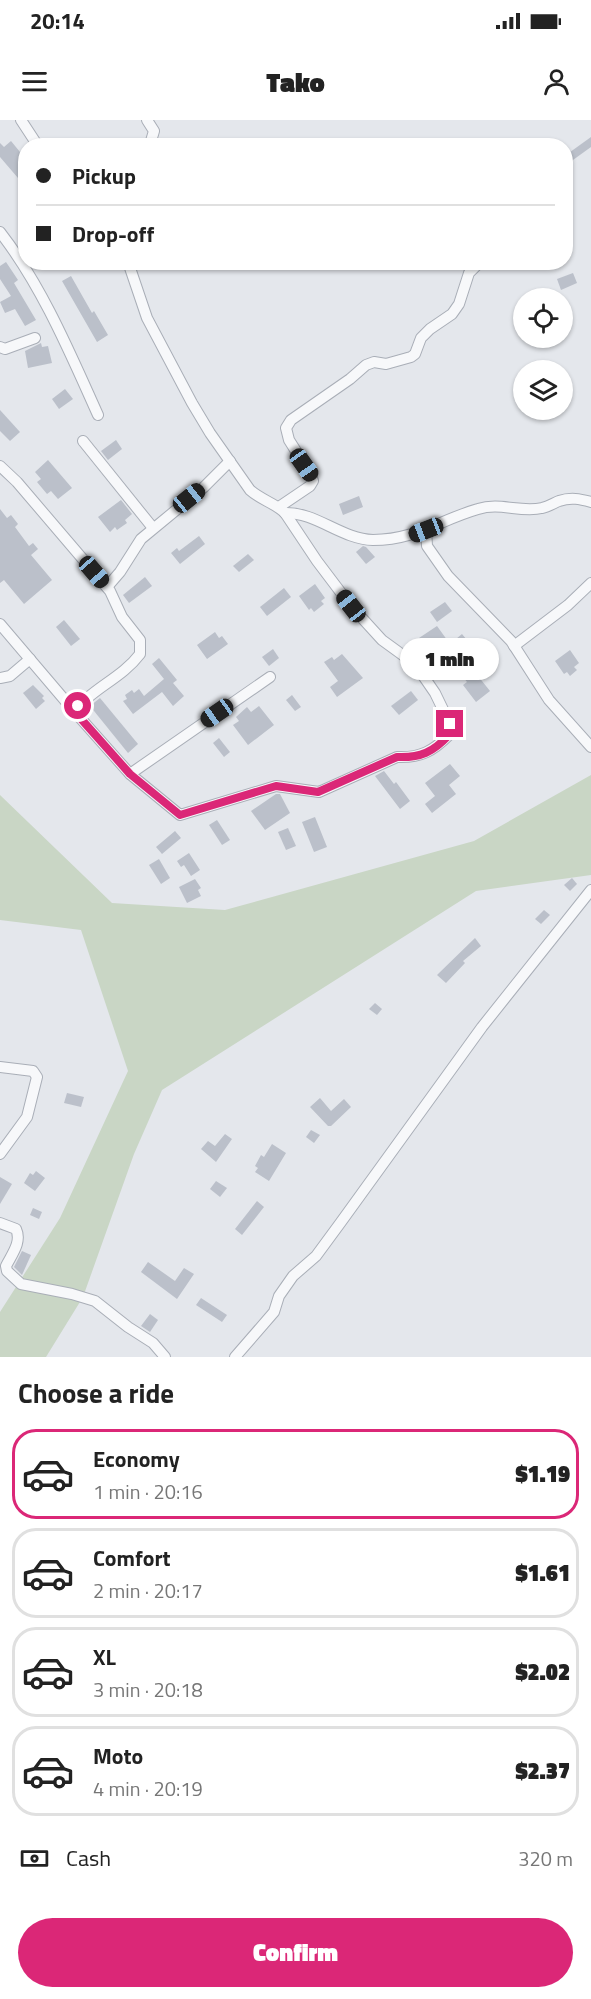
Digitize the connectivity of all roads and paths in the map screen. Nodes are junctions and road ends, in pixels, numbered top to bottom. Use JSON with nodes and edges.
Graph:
{"nodes":[{"id":1,"x":21,"y":120,"type":"edge"},
{"id":2,"x":147,"y":120,"type":"edge"},
{"id":3,"x":33,"y":138,"type":"edge"},
{"id":4,"x":152,"y":138,"type":"edge"},
{"id":5,"x":0,"y":232,"type":"edge"},
{"id":6,"x":18,"y":259,"type":"edge"},
{"id":7,"x":25,"y":270,"type":"edge"},
{"id":8,"x":131,"y":270,"type":"edge"},
{"id":9,"x":472,"y":270,"type":"edge"},
{"id":10,"x":36,"y":338,"type":"dead end"},
{"id":11,"x":0,"y":347,"type":"edge"},
{"id":12,"x":98,"y":415,"type":"dead end"},
{"id":13,"x":83,"y":441,"type":"dead end"},
{"id":14,"x":230,"y":461,"type":"junction"},
{"id":15,"x":0,"y":466,"type":"edge"},
{"id":16,"x":591,"y":502,"type":"edge"},
{"id":17,"x":282,"y":510,"type":"junction"},
{"id":18,"x":153,"y":528,"type":"junction"},
{"id":19,"x":426,"y":530,"type":"junction"},
{"id":20,"x":591,"y":583,"type":"edge"},
{"id":21,"x":107,"y":587,"type":"junction"},
{"id":22,"x":0,"y":624,"type":"edge"},
{"id":23,"x":514,"y":646,"type":"junction"},
{"id":24,"x":30,"y":659,"type":"junction"},
{"id":25,"x":270,"y":677,"type":"dead end"},
{"id":26,"x":0,"y":678,"type":"edge"},
{"id":27,"x":74,"y":711,"type":"junction"},
{"id":28,"x":591,"y":747,"type":"edge"},
{"id":29,"x":130,"y":774,"type":"junction"},
{"id":30,"x":591,"y":890,"type":"edge"},
{"id":31,"x":0,"y":1067,"type":"edge"},
{"id":32,"x":0,"y":1154,"type":"edge"},
{"id":33,"x":0,"y":1223,"type":"edge"},
{"id":34,"x":165,"y":1357,"type":"edge"},
{"id":35,"x":236,"y":1357,"type":"edge"}],
"edges":[{"from":1,"to":3,"type":"street"},
{"from":2,"to":4,"type":"street"},
{"from":5,"to":6,"type":"street"},
{"from":7,"to":12,"type":"street"},
{"from":8,"to":14,"type":"street"},
{"from":9,"to":17,"type":"street"},
{"from":10,"to":11,"type":"street"},
{"from":13,"to":18,"type":"street"},
{"from":14,"to":17,"type":"street"},
{"from":14,"to":18,"type":"street"},
{"from":15,"to":21,"type":"street"},
{"from":16,"to":19,"type":"street"},
{"from":17,"to":19,"type":"street"},
{"from":17,"to":29,"type":"street"},
{"from":18,"to":21,"type":"street"},
{"from":19,"to":23,"type":"street"},
{"from":20,"to":23,"type":"street"},
{"from":21,"to":27,"type":"street"},
{"from":22,"to":24,"type":"street"},
{"from":23,"to":28,"type":"street"},
{"from":24,"to":26,"type":"street"},
{"from":24,"to":27,"type":"street"},
{"from":25,"to":29,"type":"street"},
{"from":27,"to":29,"type":"street"},
{"from":30,"to":35,"type":"street"},
{"from":31,"to":32,"type":"street"},
{"from":33,"to":34,"type":"street"}]}
